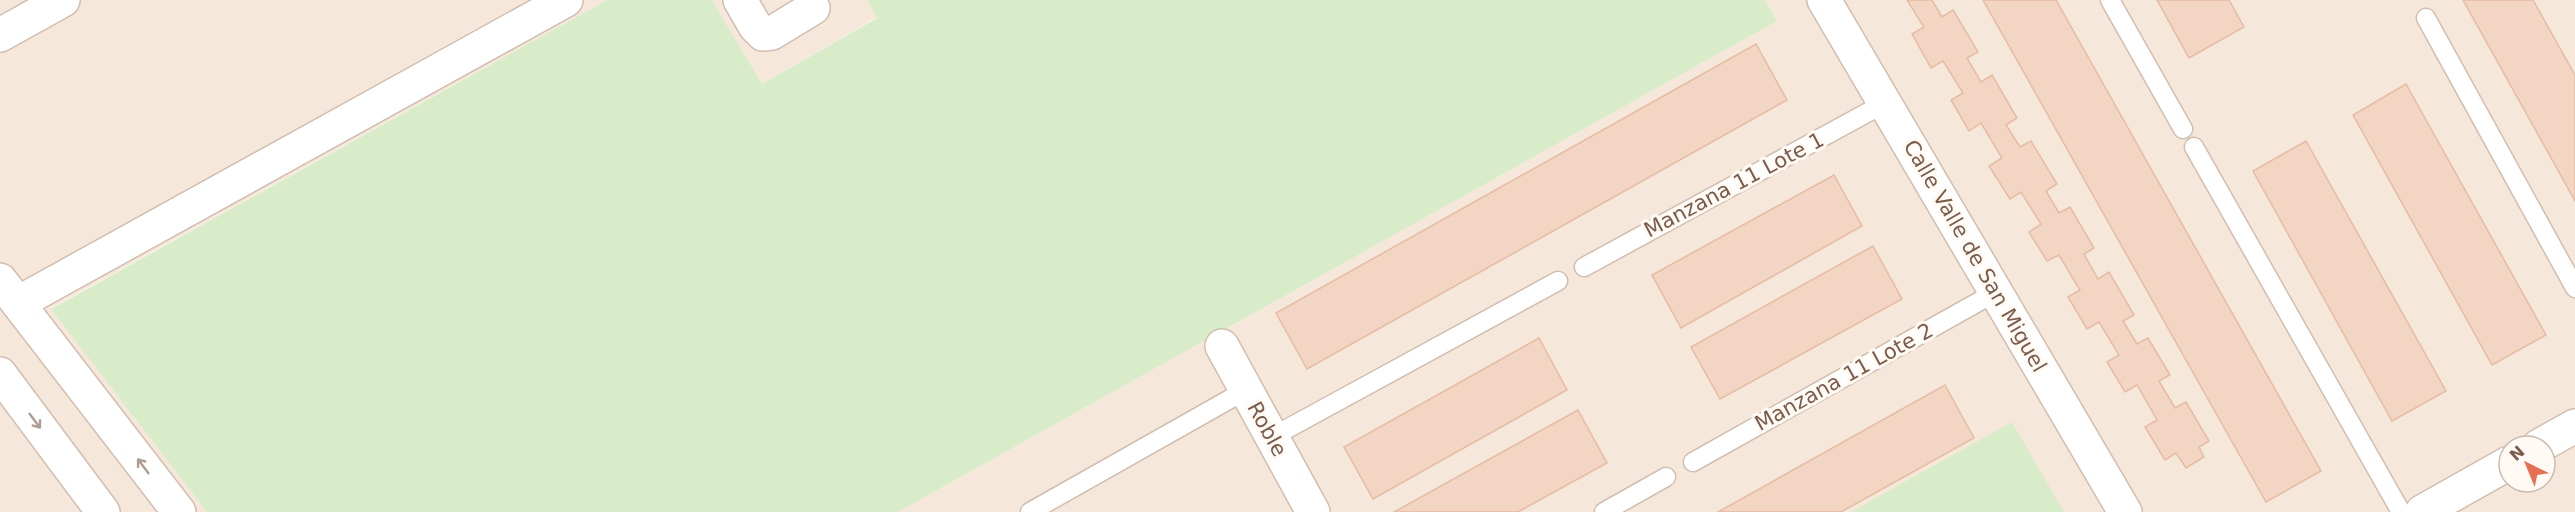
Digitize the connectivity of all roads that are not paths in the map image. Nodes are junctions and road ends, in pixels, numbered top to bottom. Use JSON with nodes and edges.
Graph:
{"nodes":[{"id":1,"x":63,"y":0,"type":"edge"},
{"id":2,"x":566,"y":0,"type":"edge"},
{"id":3,"x":740,"y":0,"type":"edge"},
{"id":4,"x":1824,"y":0,"type":"edge"},
{"id":5,"x":2110,"y":0,"type":"edge"},
{"id":6,"x":813,"y":8,"type":"dead end"},
{"id":7,"x":2426,"y":18,"type":"dead end"},
{"id":8,"x":0,"y":35,"type":"edge"},
{"id":9,"x":1885,"y":103,"type":"junction"},
{"id":10,"x":2184,"y":129,"type":"dead end"},
{"id":11,"x":2194,"y":147,"type":"dead end"},
{"id":12,"x":1584,"y":267,"type":"dead end"},
{"id":13,"x":1558,"y":281,"type":"dead end"},
{"id":14,"x":2575,"y":288,"type":"edge"},
{"id":15,"x":9,"y":291,"type":"edge"},
{"id":16,"x":1996,"y":292,"type":"junction"},
{"id":17,"x":1222,"y":346,"type":"dead end"},
{"id":18,"x":0,"y":374,"type":"edge"},
{"id":19,"x":1246,"y":390,"type":"junction"},
{"id":20,"x":2575,"y":426,"type":"edge"},
{"id":21,"x":2557,"y":436,"type":"edge"},
{"id":22,"x":1272,"y":437,"type":"junction"},
{"id":23,"x":1693,"y":462,"type":"dead end"},
{"id":24,"x":2497,"y":470,"type":"edge"},
{"id":25,"x":1666,"y":477,"type":"dead end"},
{"id":26,"x":103,"y":512,"type":"edge"},
{"id":27,"x":179,"y":512,"type":"edge"},
{"id":28,"x":1029,"y":512,"type":"edge"},
{"id":29,"x":1313,"y":512,"type":"edge"},
{"id":30,"x":1604,"y":512,"type":"edge"},
{"id":31,"x":2125,"y":512,"type":"edge"},
{"id":32,"x":2401,"y":512,"type":"edge"},
{"id":33,"x":2422,"y":512,"type":"edge"}],
"edges":[{"from":1,"to":8,"type":"street"},
{"from":2,"to":15,"type":"street"},
{"from":3,"to":6,"type":"street"},
{"from":4,"to":9,"type":"street","name":"Calle Valle de San Miguel"},
{"from":5,"to":10,"type":"lane"},
{"from":7,"to":14,"type":"lane"},
{"from":9,"to":12,"type":"lane","name":"Manzana 11 Lote 1"},
{"from":9,"to":16,"type":"street","name":"Calle Valle de San Miguel"},
{"from":11,"to":32,"type":"lane"},
{"from":13,"to":22,"type":"lane"},
{"from":27,"to":15,"type":"street","one_way":true},
{"from":16,"to":23,"type":"lane","name":"Manzana 11 Lote 2"},
{"from":16,"to":31,"type":"street","name":"Calle Valle de San Miguel"},
{"from":17,"to":19,"type":"street","name":"Roble"},
{"from":18,"to":26,"type":"street","one_way":true},
{"from":19,"to":22,"type":"street","name":"Roble"},
{"from":19,"to":28,"type":"lane"},
{"from":20,"to":21,"type":"street"},
{"from":22,"to":29,"type":"street","name":"Roble"},
{"from":24,"to":33,"type":"street"},
{"from":25,"to":30,"type":"lane"}]}
